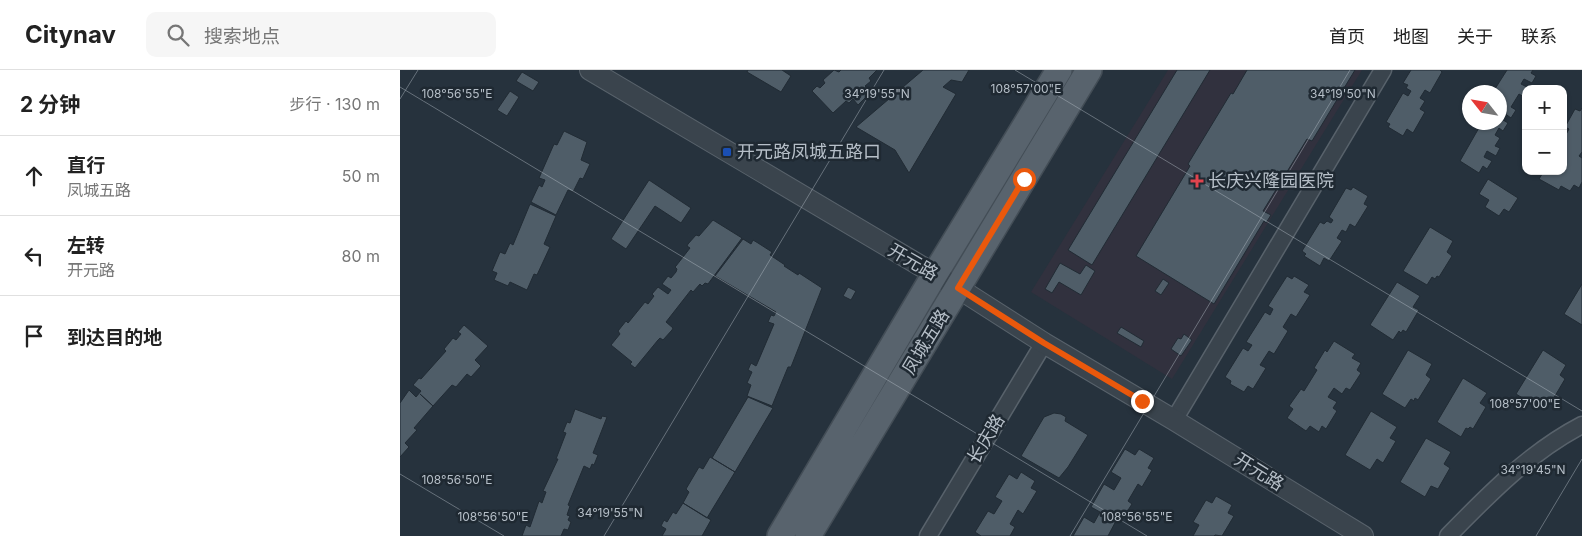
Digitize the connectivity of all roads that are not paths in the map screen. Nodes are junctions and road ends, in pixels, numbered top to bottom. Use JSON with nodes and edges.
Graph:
{"nodes":[{"id":1,"x":590,"y":70,"type":"edge"},
{"id":2,"x":1059,"y":70,"type":"edge"},
{"id":3,"x":1089,"y":70,"type":"edge"},
{"id":4,"x":1383,"y":70,"type":"edge"},
{"id":5,"x":935,"y":274,"type":"junction"},
{"id":6,"x":958,"y":288,"type":"junction"},
{"id":7,"x":1044,"y":343,"type":"junction"},
{"id":8,"x":1174,"y":420,"type":"junction"},
{"id":9,"x":1582,"y":425,"type":"edge"},
{"id":10,"x":780,"y":536,"type":"edge"},
{"id":11,"x":808,"y":536,"type":"edge"},
{"id":12,"x":928,"y":536,"type":"edge"},
{"id":13,"x":1363,"y":536,"type":"edge"},
{"id":14,"x":1448,"y":536,"type":"edge"}],
"edges":[{"from":1,"to":5,"type":"street","name":"开元路"},
{"from":2,"to":5,"type":"main road","name":"凤城五路"},
{"from":3,"to":6,"type":"main road","name":"凤城五路"},
{"from":4,"to":8,"type":"street"},
{"from":5,"to":6,"type":"street","name":"开元路"},
{"from":5,"to":10,"type":"main road","name":"凤城五路"},
{"from":6,"to":7,"type":"street","name":"开元路"},
{"from":6,"to":11,"type":"main road","name":"凤城五路"},
{"from":7,"to":8,"type":"street","name":"开元路"},
{"from":7,"to":12,"type":"street","name":"长庆路"},
{"from":8,"to":13,"type":"street","name":"开元路"},
{"from":9,"to":14,"type":"street"}]}
